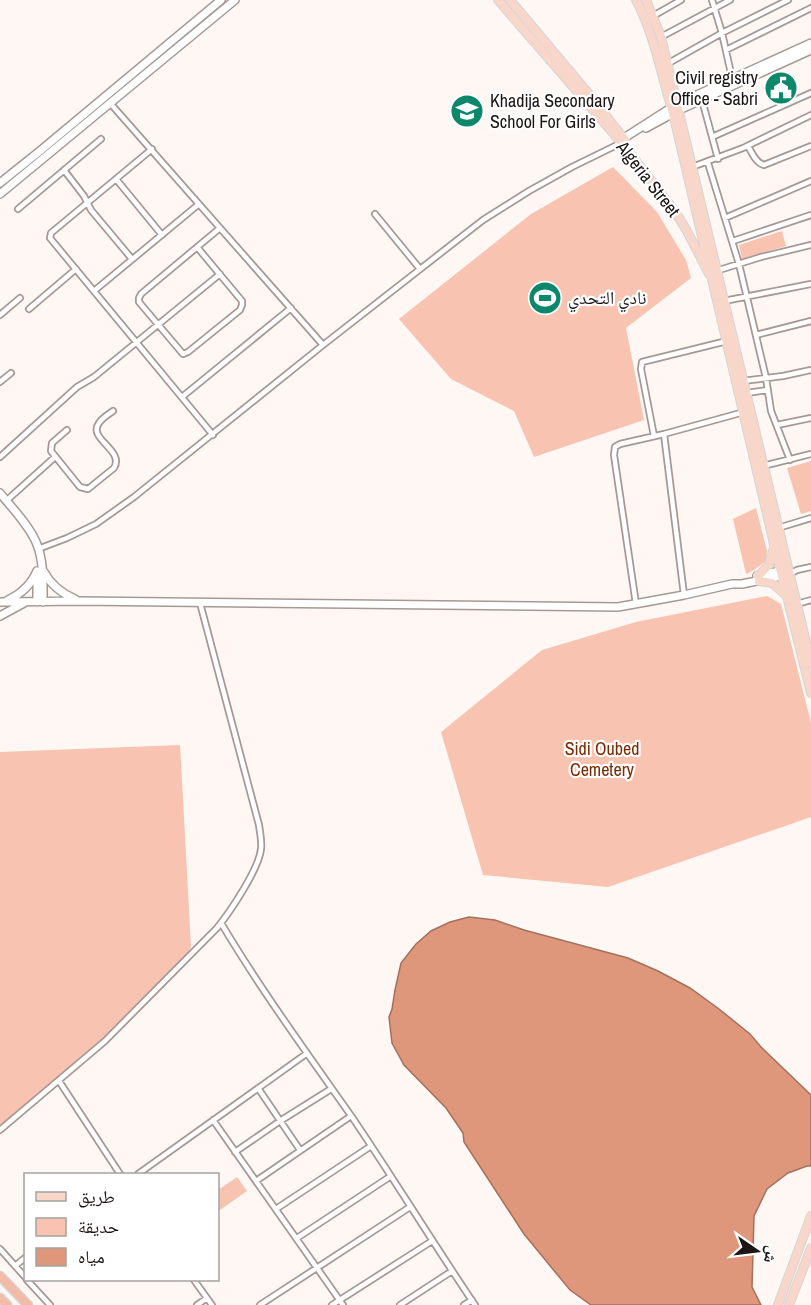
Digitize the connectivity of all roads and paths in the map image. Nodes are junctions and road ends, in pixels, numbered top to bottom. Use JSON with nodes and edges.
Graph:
{"nodes":[{"id":1,"x":221,"y":0,"type":"edge"},
{"id":2,"x":236,"y":0,"type":"edge"},
{"id":3,"x":498,"y":0,"type":"edge"},
{"id":4,"x":510,"y":0,"type":"edge"},
{"id":5,"x":636,"y":0,"type":"edge"},
{"id":6,"x":646,"y":0,"type":"edge"},
{"id":7,"x":712,"y":0,"type":"edge"},
{"id":8,"x":730,"y":0,"type":"edge"},
{"id":9,"x":788,"y":0,"type":"edge"},
{"id":10,"x":678,"y":1,"type":"edge"},
{"id":11,"x":715,"y":8,"type":"junction"},
{"id":12,"x":811,"y":8,"type":"edge"},
{"id":13,"x":653,"y":16,"type":"junction"},
{"id":14,"x":722,"y":33,"type":"junction"},
{"id":15,"x":661,"y":37,"type":"junction"},
{"id":16,"x":811,"y":43,"type":"edge"},
{"id":17,"x":726,"y":50,"type":"junction"},
{"id":18,"x":811,"y":50,"type":"edge"},
{"id":19,"x":667,"y":64,"type":"junction"},
{"id":20,"x":732,"y":78,"type":"junction"},
{"id":21,"x":811,"y":93,"type":"edge"},
{"id":22,"x":702,"y":100,"type":"junction"},
{"id":23,"x":111,"y":103,"type":"junction"},
{"id":24,"x":675,"y":109,"type":"junction"},
{"id":25,"x":811,"y":115,"type":"edge"},
{"id":26,"x":712,"y":137,"type":"junction"},
{"id":27,"x":101,"y":139,"type":"dead end"},
{"id":28,"x":621,"y":142,"type":"junction"},
{"id":29,"x":748,"y":146,"type":"junction"},
{"id":30,"x":811,"y":146,"type":"edge"},
{"id":31,"x":152,"y":149,"type":"junction"},
{"id":32,"x":718,"y":159,"type":"junction"},
{"id":33,"x":708,"y":162,"type":"junction"},
{"id":34,"x":692,"y":167,"type":"junction"},
{"id":35,"x":64,"y":170,"type":"junction"},
{"id":36,"x":116,"y":180,"type":"junction"},
{"id":37,"x":811,"y":181,"type":"edge"},
{"id":38,"x":0,"y":183,"type":"edge"},
{"id":39,"x":0,"y":194,"type":"edge"},
{"id":40,"x":88,"y":203,"type":"junction"},
{"id":41,"x":199,"y":204,"type":"junction"},
{"id":42,"x":18,"y":209,"type":"dead end"},
{"id":43,"x":375,"y":214,"type":"dead end"},
{"id":44,"x":811,"y":215,"type":"edge"},
{"id":45,"x":725,"y":218,"type":"junction"},
{"id":46,"x":220,"y":228,"type":"junction"},
{"id":47,"x":162,"y":235,"type":"junction"},
{"id":48,"x":733,"y":241,"type":"junction"},
{"id":49,"x":811,"y":245,"type":"edge"},
{"id":50,"x":197,"y":247,"type":"junction"},
{"id":51,"x":132,"y":260,"type":"junction"},
{"id":52,"x":709,"y":262,"type":"junction"},
{"id":53,"x":739,"y":264,"type":"junction"},
{"id":54,"x":76,"y":269,"type":"junction"},
{"id":55,"x":420,"y":269,"type":"junction"},
{"id":56,"x":220,"y":274,"type":"junction"},
{"id":57,"x":716,"y":278,"type":"junction"},
{"id":58,"x":811,"y":284,"type":"edge"},
{"id":59,"x":94,"y":291,"type":"junction"},
{"id":60,"x":747,"y":297,"type":"junction"},
{"id":61,"x":20,"y":298,"type":"dead end"},
{"id":62,"x":724,"y":301,"type":"junction"},
{"id":63,"x":291,"y":308,"type":"junction"},
{"id":64,"x":29,"y":309,"type":"dead end"},
{"id":65,"x":0,"y":315,"type":"edge"},
{"id":66,"x":811,"y":321,"type":"edge"},
{"id":67,"x":158,"y":325,"type":"junction"},
{"id":68,"x":756,"y":335,"type":"junction"},
{"id":69,"x":727,"y":341,"type":"junction"},
{"id":70,"x":136,"y":343,"type":"junction"},
{"id":71,"x":323,"y":345,"type":"junction"},
{"id":72,"x":811,"y":370,"type":"edge"},
{"id":73,"x":11,"y":373,"type":"dead end"},
{"id":74,"x":766,"y":378,"type":"junction"},
{"id":75,"x":0,"y":381,"type":"edge"},
{"id":76,"x":743,"y":381,"type":"junction"},
{"id":77,"x":768,"y":390,"type":"junction"},
{"id":78,"x":746,"y":393,"type":"junction"},
{"id":79,"x":182,"y":397,"type":"junction"},
{"id":80,"x":113,"y":411,"type":"dead end"},
{"id":81,"x":744,"y":412,"type":"junction"},
{"id":82,"x":811,"y":418,"type":"edge"},
{"id":83,"x":777,"y":425,"type":"junction"},
{"id":84,"x":67,"y":430,"type":"dead end"},
{"id":85,"x":664,"y":434,"type":"junction"},
{"id":86,"x":213,"y":435,"type":"junction"},
{"id":87,"x":654,"y":436,"type":"junction"},
{"id":88,"x":811,"y":454,"type":"edge"},
{"id":89,"x":0,"y":457,"type":"edge"},
{"id":90,"x":55,"y":457,"type":"junction"},
{"id":91,"x":790,"y":460,"type":"junction"},
{"id":92,"x":763,"y":466,"type":"junction"},
{"id":93,"x":0,"y":493,"type":"edge"},
{"id":94,"x":6,"y":501,"type":"junction"},
{"id":95,"x":811,"y":518,"type":"edge"},
{"id":96,"x":778,"y":528,"type":"junction"},
{"id":97,"x":774,"y":544,"type":"junction"},
{"id":98,"x":38,"y":549,"type":"junction"},
{"id":99,"x":811,"y":567,"type":"edge"},
{"id":100,"x":40,"y":568,"type":"junction"},
{"id":101,"x":788,"y":572,"type":"junction"},
{"id":102,"x":759,"y":578,"type":"junction"},
{"id":103,"x":684,"y":595,"type":"junction"},
{"id":104,"x":788,"y":597,"type":"junction"},
{"id":105,"x":811,"y":600,"type":"edge"},
{"id":106,"x":80,"y":601,"type":"junction"},
{"id":107,"x":0,"y":602,"type":"edge"},
{"id":108,"x":26,"y":602,"type":"junction"},
{"id":109,"x":40,"y":602,"type":"junction"},
{"id":110,"x":200,"y":603,"type":"junction"},
{"id":111,"x":636,"y":604,"type":"junction"},
{"id":112,"x":797,"y":604,"type":"junction"},
{"id":113,"x":0,"y":616,"type":"edge"},
{"id":114,"x":809,"y":646,"type":"edge"},
{"id":115,"x":811,"y":663,"type":"edge"},
{"id":116,"x":811,"y":693,"type":"edge"},
{"id":117,"x":221,"y":923,"type":"junction"},
{"id":118,"x":306,"y":1054,"type":"junction"},
{"id":119,"x":59,"y":1081,"type":"junction"},
{"id":120,"x":258,"y":1088,"type":"junction"},
{"id":121,"x":331,"y":1089,"type":"junction"},
{"id":122,"x":351,"y":1116,"type":"junction"},
{"id":123,"x":213,"y":1120,"type":"junction"},
{"id":124,"x":280,"y":1121,"type":"junction"},
{"id":125,"x":0,"y":1130,"type":"edge"},
{"id":126,"x":371,"y":1146,"type":"junction"},
{"id":127,"x":300,"y":1150,"type":"junction"},
{"id":128,"x":236,"y":1152,"type":"junction"},
{"id":129,"x":119,"y":1173,"type":"edge"},
{"id":130,"x":139,"y":1173,"type":"edge"},
{"id":131,"x":391,"y":1176,"type":"junction"},
{"id":132,"x":256,"y":1181,"type":"junction"},
{"id":133,"x":410,"y":1207,"type":"junction"},
{"id":134,"x":276,"y":1209,"type":"junction"},
{"id":135,"x":811,"y":1216,"type":"edge"},
{"id":136,"x":297,"y":1239,"type":"junction"},
{"id":137,"x":432,"y":1241,"type":"junction"},
{"id":138,"x":811,"y":1248,"type":"edge"},
{"id":139,"x":0,"y":1249,"type":"edge"},
{"id":140,"x":24,"y":1259,"type":"edge"},
{"id":141,"x":15,"y":1266,"type":"junction"},
{"id":142,"x":318,"y":1267,"type":"junction"},
{"id":143,"x":452,"y":1271,"type":"junction"},
{"id":144,"x":0,"y":1276,"type":"edge"},
{"id":145,"x":24,"y":1277,"type":"edge"},
{"id":146,"x":28,"y":1281,"type":"edge"},
{"id":147,"x":195,"y":1281,"type":"edge"},
{"id":148,"x":0,"y":1298,"type":"edge"},
{"id":149,"x":207,"y":1298,"type":"junction"},
{"id":150,"x":339,"y":1300,"type":"junction"},
{"id":151,"x":472,"y":1300,"type":"junction"},
{"id":152,"x":7,"y":1305,"type":"edge"},
{"id":153,"x":28,"y":1305,"type":"edge"},
{"id":154,"x":50,"y":1305,"type":"edge"},
{"id":155,"x":197,"y":1305,"type":"edge"},
{"id":156,"x":212,"y":1305,"type":"edge"},
{"id":157,"x":260,"y":1305,"type":"edge"},
{"id":158,"x":332,"y":1305,"type":"edge"},
{"id":159,"x":343,"y":1305,"type":"edge"},
{"id":160,"x":400,"y":1305,"type":"edge"},
{"id":161,"x":464,"y":1305,"type":"edge"},
{"id":162,"x":475,"y":1305,"type":"edge"},
{"id":163,"x":778,"y":1305,"type":"edge"},
{"id":164,"x":789,"y":1305,"type":"edge"}],
"edges":[{"from":1,"to":38,"type":"main road"},
{"from":2,"to":23,"type":"main road"},
{"from":3,"to":28,"type":"main road","name":"Algeria Street"},
{"from":4,"to":28,"type":"main road","name":"Algeria Street"},
{"from":5,"to":24,"type":"main road"},
{"from":6,"to":13,"type":"main road"},
{"from":7,"to":11,"type":"street"},
{"from":8,"to":11,"type":"street"},
{"from":9,"to":14,"type":"street"},
{"from":10,"to":13,"type":"street"},
{"from":11,"to":14,"type":"street"},
{"from":11,"to":15,"type":"street"},
{"from":12,"to":17,"type":"street"},
{"from":13,"to":15,"type":"main road"},
{"from":14,"to":17,"type":"street"},
{"from":14,"to":19,"type":"street"},
{"from":15,"to":19,"type":"main road"},
{"from":16,"to":20,"type":"main road"},
{"from":17,"to":20,"type":"street"},
{"from":18,"to":22,"type":"main road"},
{"from":19,"to":24,"type":"main road"},
{"from":20,"to":24,"type":"main road"},
{"from":21,"to":26,"type":"street"},
{"from":22,"to":24,"type":"main road"},
{"from":22,"to":26,"type":"street"},
{"from":23,"to":31,"type":"street"},
{"from":23,"to":39,"type":"main road"},
{"from":24,"to":28,"type":"main road"},
{"from":24,"to":34,"type":"main road"},
{"from":24,"to":52,"type":"main road"},
{"from":25,"to":29,"type":"street"},
{"from":26,"to":32,"type":"street"},
{"from":27,"to":35,"type":"street"},
{"from":28,"to":52,"type":"main road","name":"Algeria Street"},
{"from":28,"to":55,"type":"street"},
{"from":28,"to":57,"type":"main road","name":"Algeria Street"},
{"from":29,"to":30,"type":"street"},
{"from":29,"to":32,"type":"street"},
{"from":31,"to":36,"type":"street"},
{"from":31,"to":41,"type":"street"},
{"from":32,"to":33,"type":"street"},
{"from":33,"to":34,"type":"street"},
{"from":33,"to":45,"type":"street"},
{"from":34,"to":57,"type":"main road"},
{"from":35,"to":40,"type":"street"},
{"from":35,"to":42,"type":"street"},
{"from":36,"to":40,"type":"street"},
{"from":36,"to":47,"type":"street"},
{"from":37,"to":45,"type":"street"},
{"from":40,"to":51,"type":"street"},
{"from":40,"to":54,"type":"street"},
{"from":41,"to":46,"type":"street"},
{"from":41,"to":47,"type":"street"},
{"from":43,"to":55,"type":"street"},
{"from":44,"to":48,"type":"street"},
{"from":45,"to":48,"type":"street"},
{"from":46,"to":50,"type":"street"},
{"from":46,"to":63,"type":"street"},
{"from":47,"to":51,"type":"street"},
{"from":48,"to":53,"type":"street"},
{"from":49,"to":53,"type":"street"},
{"from":50,"to":56,"type":"street"},
{"from":50,"to":67,"type":"street"},
{"from":51,"to":59,"type":"street"},
{"from":52,"to":57,"type":"main road"},
{"from":53,"to":57,"type":"street"},
{"from":53,"to":60,"type":"street"},
{"from":54,"to":59,"type":"street"},
{"from":54,"to":64,"type":"street"},
{"from":55,"to":71,"type":"street"},
{"from":56,"to":67,"type":"street"},
{"from":56,"to":67,"type":"street"},
{"from":57,"to":62,"type":"main road"},
{"from":57,"to":69,"type":"main road"},
{"from":58,"to":60,"type":"street"},
{"from":59,"to":70,"type":"street"},
{"from":60,"to":62,"type":"street"},
{"from":60,"to":68,"type":"street"},
{"from":61,"to":65,"type":"street"},
{"from":62,"to":76,"type":"main road"},
{"from":63,"to":71,"type":"street"},
{"from":63,"to":79,"type":"street"},
{"from":66,"to":68,"type":"street"},
{"from":67,"to":70,"type":"street"},
{"from":68,"to":74,"type":"street"},
{"from":69,"to":81,"type":"main road"},
{"from":69,"to":87,"type":"street"},
{"from":70,"to":79,"type":"street"},
{"from":70,"to":89,"type":"street"},
{"from":71,"to":86,"type":"street"},
{"from":72,"to":74,"type":"street"},
{"from":73,"to":75,"type":"street"},
{"from":74,"to":76,"type":"street"},
{"from":74,"to":77,"type":"street"},
{"from":76,"to":78,"type":"main road"},
{"from":77,"to":78,"type":"street"},
{"from":77,"to":83,"type":"street"},
{"from":78,"to":92,"type":"main road"},
{"from":79,"to":86,"type":"street"},
{"from":80,"to":90,"type":"street"},
{"from":81,"to":85,"type":"street"},
{"from":81,"to":97,"type":"main road"},
{"from":82,"to":83,"type":"street"},
{"from":83,"to":91,"type":"street"},
{"from":84,"to":90,"type":"street"},
{"from":85,"to":87,"type":"street"},
{"from":85,"to":103,"type":"street"},
{"from":86,"to":98,"type":"street"},
{"from":87,"to":111,"type":"street"},
{"from":88,"to":91,"type":"street"},
{"from":90,"to":94,"type":"street"},
{"from":91,"to":92,"type":"street"},
{"from":92,"to":96,"type":"main road"},
{"from":93,"to":94,"type":"main road"},
{"from":94,"to":98,"type":"main road"},
{"from":95,"to":96,"type":"street"},
{"from":96,"to":101,"type":"main road"},
{"from":97,"to":101,"type":"main road"},
{"from":97,"to":102,"type":"main road"},
{"from":98,"to":100,"type":"main road"},
{"from":99,"to":101,"type":"street"},
{"from":100,"to":106,"type":"main road"},
{"from":100,"to":107,"type":"main road"},
{"from":100,"to":109,"type":"main road"},
{"from":101,"to":102,"type":"main road"},
{"from":101,"to":104,"type":"main road"},
{"from":101,"to":112,"type":"main road"},
{"from":102,"to":103,"type":"main road"},
{"from":102,"to":104,"type":"main road"},
{"from":103,"to":111,"type":"main road"},
{"from":104,"to":116,"type":"main road"},
{"from":105,"to":112,"type":"street"},
{"from":106,"to":109,"type":"main road"},
{"from":106,"to":110,"type":"main road"},
{"from":107,"to":108,"type":"main road"},
{"from":108,"to":109,"type":"main road"},
{"from":108,"to":113,"type":"main road"},
{"from":110,"to":111,"type":"main road"},
{"from":110,"to":117,"type":"street"},
{"from":112,"to":114,"type":"main road"},
{"from":114,"to":115,"type":"main road"},
{"from":117,"to":118,"type":"street"},
{"from":117,"to":119,"type":"street"},
{"from":118,"to":120,"type":"street"},
{"from":118,"to":121,"type":"street"},
{"from":119,"to":125,"type":"street"},
{"from":119,"to":129,"type":"street"},
{"from":120,"to":123,"type":"street"},
{"from":120,"to":124,"type":"street"},
{"from":121,"to":122,"type":"street"},
{"from":121,"to":124,"type":"street"},
{"from":122,"to":126,"type":"street"},
{"from":122,"to":127,"type":"street"},
{"from":123,"to":128,"type":"street"},
{"from":123,"to":130,"type":"street"},
{"from":124,"to":127,"type":"street"},
{"from":124,"to":128,"type":"street"},
{"from":126,"to":131,"type":"street"},
{"from":126,"to":134,"type":"street"},
{"from":127,"to":132,"type":"street"},
{"from":128,"to":132,"type":"street"},
{"from":131,"to":133,"type":"street"},
{"from":131,"to":136,"type":"street"},
{"from":132,"to":134,"type":"street"},
{"from":133,"to":137,"type":"street"},
{"from":133,"to":142,"type":"street"},
{"from":134,"to":136,"type":"street"},
{"from":135,"to":163,"type":"main road"},
{"from":136,"to":142,"type":"street"},
{"from":137,"to":143,"type":"street"},
{"from":137,"to":150,"type":"street"},
{"from":138,"to":164,"type":"main road"},
{"from":139,"to":141,"type":"street"},
{"from":140,"to":141,"type":"street"},
{"from":141,"to":145,"type":"street"},
{"from":142,"to":150,"type":"street"},
{"from":142,"to":157,"type":"street"},
{"from":143,"to":151,"type":"street"},
{"from":143,"to":160,"type":"street"},
{"from":144,"to":153,"type":"highway"},
{"from":146,"to":154,"type":"street"},
{"from":147,"to":149,"type":"street"},
{"from":148,"to":152,"type":"highway"},
{"from":149,"to":155,"type":"street"},
{"from":149,"to":156,"type":"street"},
{"from":150,"to":158,"type":"street"},
{"from":150,"to":159,"type":"street"},
{"from":151,"to":161,"type":"street"},
{"from":151,"to":162,"type":"street"}]}
